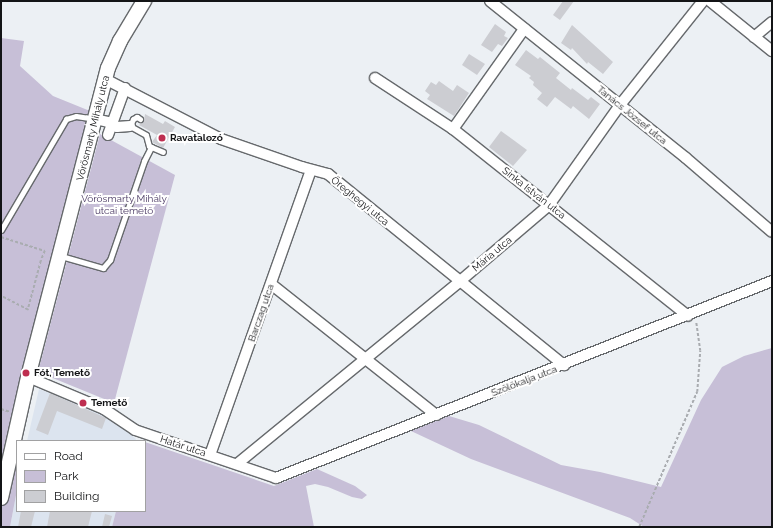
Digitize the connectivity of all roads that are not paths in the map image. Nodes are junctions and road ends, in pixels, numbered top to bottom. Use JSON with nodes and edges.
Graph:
{"nodes":[{"id":1,"x":144,"y":1,"type":"edge"},
{"id":2,"x":490,"y":1,"type":"edge"},
{"id":3,"x":703,"y":1,"type":"edge"},
{"id":4,"x":710,"y":1,"type":"edge"},
{"id":5,"x":772,"y":22,"type":"edge"},
{"id":6,"x":524,"y":29,"type":"junction"},
{"id":7,"x":754,"y":37,"type":"junction"},
{"id":8,"x":772,"y":52,"type":"edge"},
{"id":9,"x":375,"y":78,"type":"dead end"},
{"id":10,"x":106,"y":79,"type":"junction"},
{"id":11,"x":125,"y":88,"type":"junction"},
{"id":12,"x":620,"y":105,"type":"junction"},
{"id":13,"x":95,"y":119,"type":"junction"},
{"id":14,"x":140,"y":119,"type":"dead end"},
{"id":15,"x":112,"y":124,"type":"junction"},
{"id":16,"x":130,"y":126,"type":"junction"},
{"id":17,"x":453,"y":130,"type":"junction"},
{"id":18,"x":108,"y":135,"type":"dead end"},
{"id":19,"x":151,"y":147,"type":"junction"},
{"id":20,"x":163,"y":152,"type":"dead end"},
{"id":21,"x":311,"y":170,"type":"junction"},
{"id":22,"x":549,"y":205,"type":"junction"},
{"id":23,"x":1,"y":230,"type":"edge"},
{"id":24,"x":772,"y":232,"type":"edge"},
{"id":25,"x":61,"y":256,"type":"junction"},
{"id":26,"x":772,"y":281,"type":"edge"},
{"id":27,"x":459,"y":282,"type":"junction"},
{"id":28,"x":271,"y":284,"type":"junction"},
{"id":29,"x":691,"y":315,"type":"junction"},
{"id":30,"x":366,"y":358,"type":"junction"},
{"id":31,"x":564,"y":365,"type":"junction"},
{"id":32,"x":28,"y":378,"type":"junction"},
{"id":33,"x":436,"y":415,"type":"junction"},
{"id":34,"x":210,"y":455,"type":"junction"},
{"id":35,"x":237,"y":464,"type":"junction"},
{"id":36,"x":276,"y":478,"type":"joint"},
{"id":37,"x":1,"y":498,"type":"edge"}],
"edges":[{"from":1,"to":10,"type":"main road","name":"Vörösmarty Mihály utca"},
{"from":2,"to":6,"type":"street","name":"Tanács József utca"},
{"from":3,"to":12,"type":"street","name":"Mária utca"},
{"from":4,"to":7,"type":"street"},
{"from":5,"to":7,"type":"street"},
{"from":6,"to":12,"type":"street","name":"Tanács József utca"},
{"from":6,"to":17,"type":"street"},
{"from":7,"to":8,"type":"street"},
{"from":9,"to":17,"type":"street","name":"Sinka István utca"},
{"from":10,"to":11,"type":"street","name":"Öreghegyi utca"},
{"from":10,"to":13,"type":"main road","name":"Vörösmarty Mihály utca"},
{"from":11,"to":15,"type":"street"},
{"from":11,"to":21,"type":"street","name":"Öreghegyi utca"},
{"from":12,"to":22,"type":"street","name":"Mária utca"},
{"from":12,"to":24,"type":"street","name":"Tanács József utca"},
{"from":13,"to":15,"type":"street"},
{"from":13,"to":23,"type":"lane"},
{"from":13,"to":25,"type":"main road","name":"Vörösmarty Mihály utca"},
{"from":14,"to":16,"type":"lane"},
{"from":15,"to":16,"type":"street"},
{"from":15,"to":18,"type":"street"},
{"from":16,"to":19,"type":"lane"},
{"from":17,"to":22,"type":"street","name":"Sinka István utca"},
{"from":19,"to":20,"type":"lane"},
{"from":19,"to":25,"type":"lane"},
{"from":21,"to":27,"type":"street","name":"Öreghegyi utca"},
{"from":21,"to":28,"type":"street","name":"Barczag utca"},
{"from":22,"to":27,"type":"street","name":"Mária utca"},
{"from":22,"to":29,"type":"street","name":"Sinka István utca"},
{"from":25,"to":32,"type":"main road","name":"Vörösmarty Mihály utca"},
{"from":26,"to":29,"type":"street","name":"Szőlőkalja utca"},
{"from":27,"to":30,"type":"street","name":"Mária utca"},
{"from":27,"to":31,"type":"street","name":"Öreghegyi utca"},
{"from":28,"to":30,"type":"street"},
{"from":28,"to":34,"type":"street","name":"Barczag utca"},
{"from":29,"to":31,"type":"street","name":"Szőlőkalja utca"},
{"from":30,"to":33,"type":"street"},
{"from":30,"to":35,"type":"street","name":"Mária utca"},
{"from":31,"to":33,"type":"street","name":"Szőlőkalja utca"},
{"from":32,"to":34,"type":"street","name":"Határ utca"},
{"from":32,"to":37,"type":"main road","name":"Vörösmarty Mihály utca"},
{"from":33,"to":36,"type":"street","name":"Szőlőkalja utca"},
{"from":34,"to":35,"type":"street","name":"Határ utca"},
{"from":35,"to":36,"type":"street","name":"Határ utca"}]}
